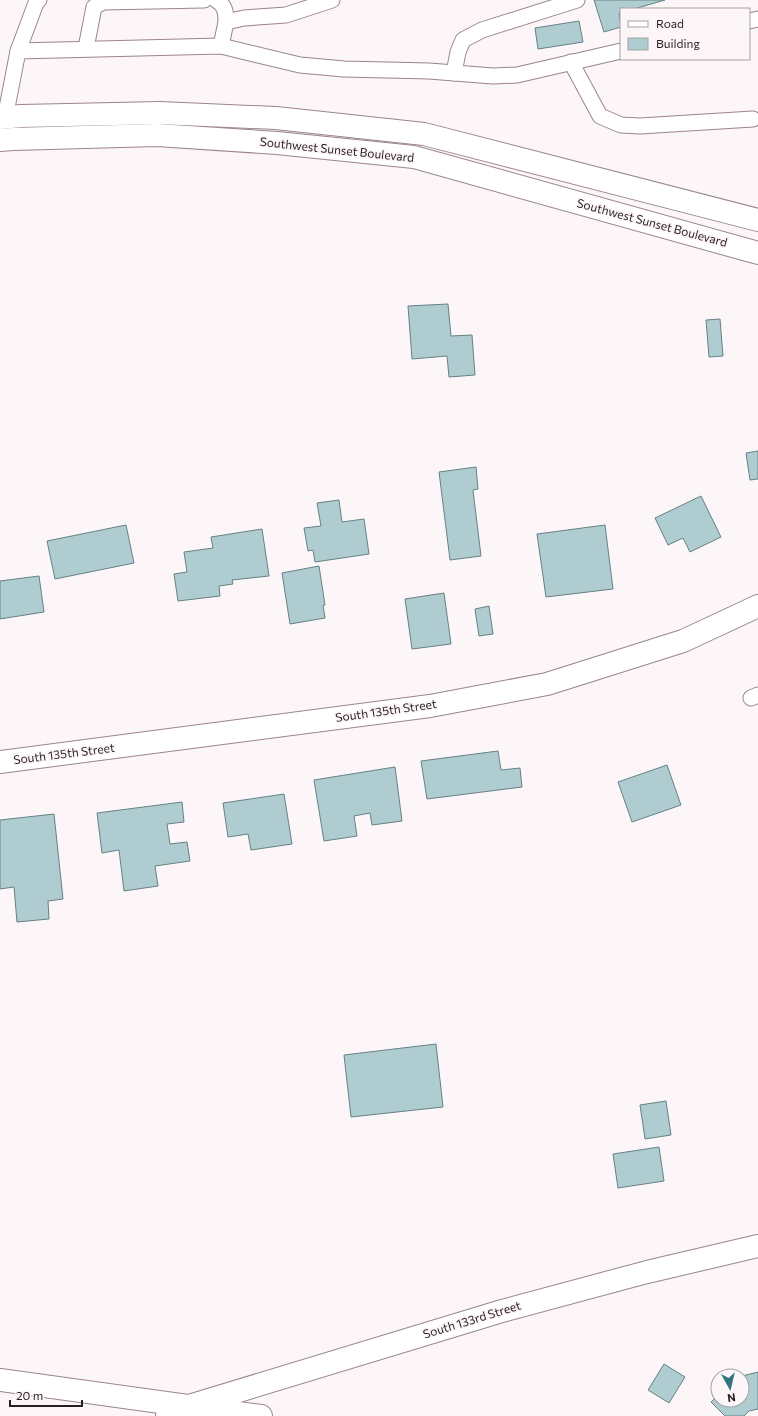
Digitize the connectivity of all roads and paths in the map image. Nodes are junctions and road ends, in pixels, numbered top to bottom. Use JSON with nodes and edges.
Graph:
{"nodes":[{"id":1,"x":39,"y":0,"type":"edge"},
{"id":2,"x":204,"y":0,"type":"edge"},
{"id":3,"x":216,"y":0,"type":"edge"},
{"id":4,"x":332,"y":0,"type":"edge"},
{"id":5,"x":577,"y":0,"type":"edge"},
{"id":6,"x":226,"y":22,"type":"junction"},
{"id":7,"x":220,"y":46,"type":"junction"},
{"id":8,"x":86,"y":48,"type":"junction"},
{"id":9,"x":18,"y":51,"type":"junction"},
{"id":10,"x":620,"y":51,"type":"edge"},
{"id":11,"x":572,"y":62,"type":"junction"},
{"id":12,"x":454,"y":73,"type":"junction"},
{"id":13,"x":2,"y":118,"type":"edge"},
{"id":14,"x":753,"y":119,"type":"dead end"},
{"id":15,"x":0,"y":140,"type":"edge"},
{"id":16,"x":758,"y":220,"type":"edge"},
{"id":17,"x":758,"y":253,"type":"edge"},
{"id":18,"x":758,"y":606,"type":"edge"},
{"id":19,"x":0,"y":762,"type":"edge"},
{"id":20,"x":758,"y":1246,"type":"edge"},
{"id":21,"x":0,"y":1380,"type":"edge"},
{"id":22,"x":196,"y":1411,"type":"edge"},
{"id":23,"x":167,"y":1416,"type":"edge"},
{"id":24,"x":261,"y":1416,"type":"edge"}],
"edges":[{"from":1,"to":9,"type":"lane"},
{"from":2,"to":8,"type":"lane"},
{"from":3,"to":6,"type":"lane"},
{"from":4,"to":6,"type":"lane"},
{"from":5,"to":12,"type":"lane"},
{"from":6,"to":7,"type":"lane"},
{"from":7,"to":8,"type":"lane"},
{"from":7,"to":12,"type":"lane"},
{"from":8,"to":9,"type":"lane"},
{"from":9,"to":13,"type":"lane"},
{"from":10,"to":11,"type":"lane"},
{"from":11,"to":12,"type":"lane"},
{"from":11,"to":14,"type":"lane"},
{"from":13,"to":16,"type":"street","name":"Southwest Sunset Boulevard"},
{"from":15,"to":17,"type":"street","name":"Southwest Sunset Boulevard"},
{"from":18,"to":19,"type":"street","name":"South 135th Street"},
{"from":20,"to":22,"type":"street","name":"South 133rd Street"},
{"from":21,"to":22,"type":"street"},
{"from":22,"to":23,"type":"street","name":"South 133rd Street"},
{"from":22,"to":24,"type":"street"}]}
